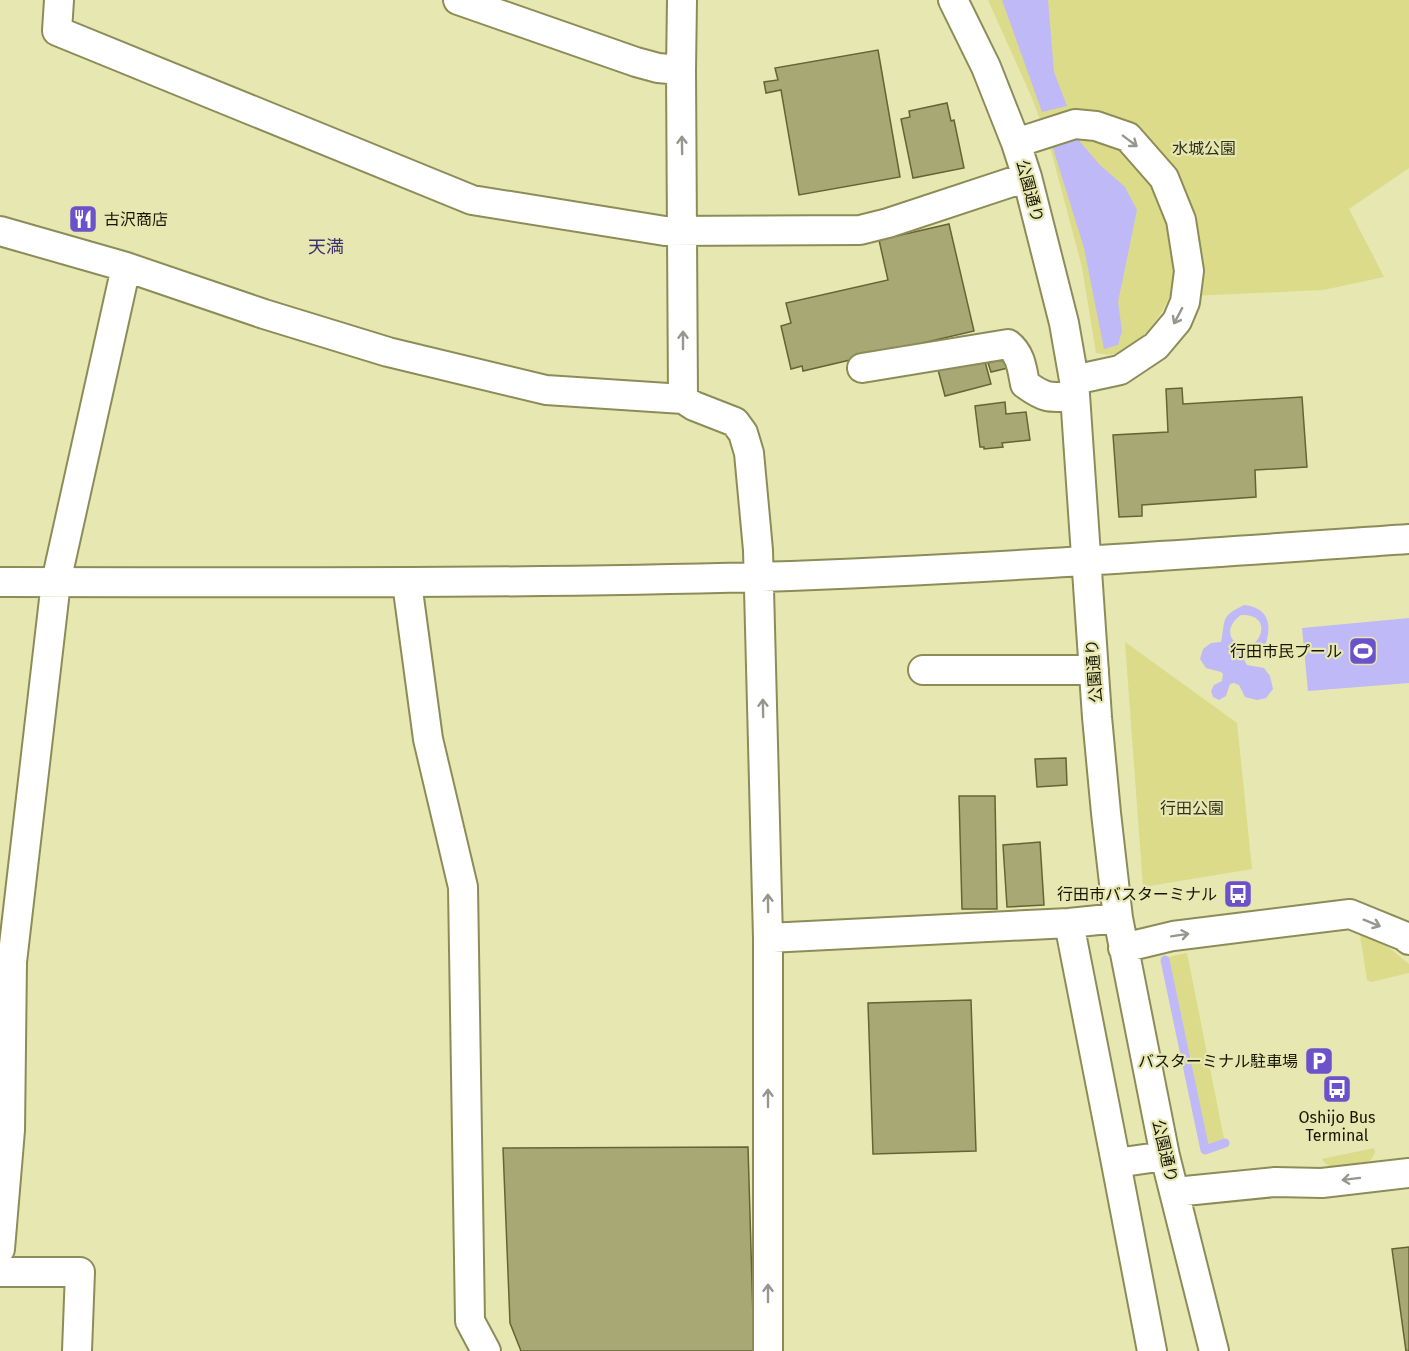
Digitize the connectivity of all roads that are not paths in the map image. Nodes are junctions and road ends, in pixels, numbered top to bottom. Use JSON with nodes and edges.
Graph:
{"nodes":[{"id":1,"x":59,"y":0,"type":"edge"},
{"id":2,"x":458,"y":0,"type":"edge"},
{"id":3,"x":682,"y":0,"type":"edge"},
{"id":4,"x":953,"y":0,"type":"edge"},
{"id":5,"x":681,"y":70,"type":"junction"},
{"id":6,"x":1016,"y":142,"type":"junction"},
{"id":7,"x":1028,"y":177,"type":"junction"},
{"id":8,"x":0,"y":231,"type":"edge"},
{"id":9,"x":683,"y":231,"type":"junction"},
{"id":10,"x":126,"y":267,"type":"junction"},
{"id":11,"x":862,"y":368,"type":"dead end"},
{"id":12,"x":1075,"y":388,"type":"junction"},
{"id":13,"x":683,"y":399,"type":"junction"},
{"id":14,"x":1409,"y":539,"type":"edge"},
{"id":15,"x":1086,"y":562,"type":"junction"},
{"id":16,"x":759,"y":577,"type":"junction"},
{"id":17,"x":0,"y":582,"type":"edge"},
{"id":18,"x":56,"y":582,"type":"junction"},
{"id":19,"x":407,"y":583,"type":"junction"},
{"id":20,"x":923,"y":670,"type":"dead end"},
{"id":21,"x":1094,"y":670,"type":"junction"},
{"id":22,"x":1118,"y":918,"type":"junction"},
{"id":23,"x":1069,"y":923,"type":"junction"},
{"id":24,"x":768,"y":938,"type":"junction"},
{"id":25,"x":1409,"y":940,"type":"edge"},
{"id":26,"x":1123,"y":948,"type":"junction"},
{"id":27,"x":1165,"y":1156,"type":"junction"},
{"id":28,"x":1116,"y":1163,"type":"junction"},
{"id":29,"x":1409,"y":1173,"type":"edge"},
{"id":30,"x":1175,"y":1192,"type":"junction"},
{"id":31,"x":0,"y":1250,"type":"edge"},
{"id":32,"x":0,"y":1272,"type":"edge"},
{"id":33,"x":77,"y":1351,"type":"edge"},
{"id":34,"x":486,"y":1351,"type":"edge"},
{"id":35,"x":768,"y":1351,"type":"edge"},
{"id":36,"x":1152,"y":1351,"type":"edge"},
{"id":37,"x":1214,"y":1351,"type":"edge"}],
"edges":[{"from":1,"to":9,"type":"street"},
{"from":2,"to":5,"type":"street"},
{"from":3,"to":5,"type":"street"},
{"from":4,"to":6,"type":"street","name":"公園通り"},
{"from":9,"to":5,"type":"street","one_way":true},
{"from":6,"to":7,"type":"street","name":"公園通り"},
{"from":6,"to":12,"type":"street","one_way":true},
{"from":7,"to":9,"type":"street"},
{"from":7,"to":12,"type":"street","name":"公園通り"},
{"from":8,"to":10,"type":"street"},
{"from":13,"to":9,"type":"street","one_way":true},
{"from":10,"to":13,"type":"street"},
{"from":10,"to":18,"type":"street"},
{"from":11,"to":12,"type":"street"},
{"from":12,"to":15,"type":"street","name":"公園通り"},
{"from":13,"to":16,"type":"street"},
{"from":14,"to":15,"type":"street"},
{"from":15,"to":16,"type":"street"},
{"from":15,"to":21,"type":"street","name":"公園通り"},
{"from":16,"to":19,"type":"street"},
{"from":24,"to":16,"type":"street","one_way":true},
{"from":17,"to":18,"type":"street"},
{"from":18,"to":19,"type":"street"},
{"from":18,"to":31,"type":"street"},
{"from":19,"to":34,"type":"street"},
{"from":20,"to":21,"type":"street"},
{"from":21,"to":22,"type":"street","name":"公園通り"},
{"from":22,"to":23,"type":"street"},
{"from":22,"to":26,"type":"street","name":"公園通り"},
{"from":23,"to":24,"type":"street"},
{"from":23,"to":28,"type":"street"},
{"from":35,"to":24,"type":"street","one_way":true},
{"from":26,"to":25,"type":"street","one_way":true},
{"from":26,"to":27,"type":"street","name":"公園通り"},
{"from":27,"to":28,"type":"street"},
{"from":27,"to":30,"type":"street","name":"公園通り"},
{"from":28,"to":36,"type":"street"},
{"from":29,"to":30,"type":"street","one_way":true},
{"from":30,"to":37,"type":"street","name":"公園通り"},
{"from":32,"to":33,"type":"street"}]}
